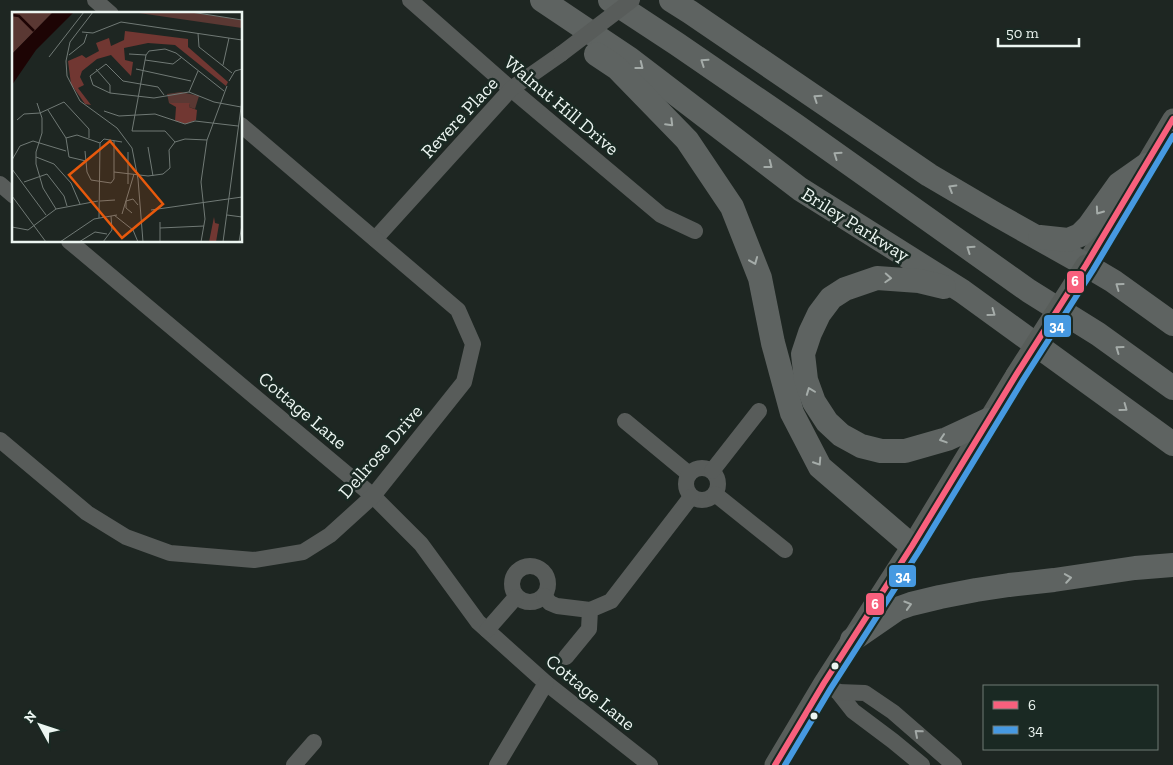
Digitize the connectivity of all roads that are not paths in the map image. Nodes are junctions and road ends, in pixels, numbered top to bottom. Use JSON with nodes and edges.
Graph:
{"nodes":[{"id":1,"x":95,"y":0,"type":"edge"},
{"id":2,"x":410,"y":0,"type":"edge"},
{"id":3,"x":528,"y":0,"type":"edge"},
{"id":4,"x":542,"y":0,"type":"edge"},
{"id":5,"x":610,"y":0,"type":"edge"},
{"id":6,"x":632,"y":0,"type":"edge"},
{"id":7,"x":671,"y":0,"type":"edge"},
{"id":8,"x":109,"y":12,"type":"edge"},
{"id":9,"x":511,"y":89,"type":"junction"},
{"id":10,"x":1173,"y":119,"type":"edge"},
{"id":11,"x":242,"y":126,"type":"edge"},
{"id":12,"x":1146,"y":165,"type":"junction"},
{"id":13,"x":0,"y":184,"type":"edge"},
{"id":14,"x":12,"y":194,"type":"edge"},
{"id":15,"x":695,"y":231,"type":"dead end"},
{"id":16,"x":1037,"y":237,"type":"junction"},
{"id":17,"x":375,"y":239,"type":"junction"},
{"id":18,"x":70,"y":242,"type":"edge"},
{"id":19,"x":1086,"y":265,"type":"junction"},
{"id":20,"x":962,"y":291,"type":"junction"},
{"id":21,"x":1173,"y":324,"type":"edge"},
{"id":22,"x":1173,"y":388,"type":"edge"},
{"id":23,"x":759,"y":411,"type":"dead end"},
{"id":24,"x":988,"y":420,"type":"junction"},
{"id":25,"x":625,"y":421,"type":"dead end"},
{"id":26,"x":1173,"y":444,"type":"edge"},
{"id":27,"x":3,"y":450,"type":"edge"},
{"id":28,"x":712,"y":471,"type":"junction"},
{"id":29,"x":689,"y":474,"type":"junction"},
{"id":30,"x":715,"y":494,"type":"junction"},
{"id":31,"x":374,"y":496,"type":"junction"},
{"id":32,"x":691,"y":497,"type":"junction"},
{"id":33,"x":912,"y":546,"type":"junction"},
{"id":34,"x":784,"y":550,"type":"dead end"},
{"id":35,"x":1173,"y":565,"type":"edge"},
{"id":36,"x":544,"y":596,"type":"junction"},
{"id":37,"x":516,"y":597,"type":"junction"},
{"id":38,"x":590,"y":610,"type":"junction"},
{"id":39,"x":487,"y":630,"type":"junction"},
{"id":40,"x":852,"y":640,"type":"junction"},
{"id":41,"x":566,"y":657,"type":"dead end"},
{"id":42,"x":546,"y":683,"type":"junction"},
{"id":43,"x":831,"y":687,"type":"junction"},
{"id":44,"x":314,"y":742,"type":"dead end"},
{"id":45,"x":294,"y":765,"type":"edge"},
{"id":46,"x":497,"y":765,"type":"edge"},
{"id":47,"x":650,"y":765,"type":"edge"},
{"id":48,"x":775,"y":765,"type":"edge"},
{"id":49,"x":922,"y":765,"type":"edge"},
{"id":50,"x":954,"y":765,"type":"edge"}],
"edges":[{"from":1,"to":8,"type":"street"},
{"from":2,"to":9,"type":"street","name":"Walnut Hill Drive"},
{"from":3,"to":33,"type":"highway","one_way":true},
{"from":4,"to":20,"type":"highway","name":"Briley Parkway","one_way":true},
{"from":22,"to":5,"type":"highway","one_way":true},
{"from":6,"to":9,"type":"street","name":"Revere Place","bridge":true},
{"from":16,"to":7,"type":"highway","one_way":true},
{"from":9,"to":15,"type":"street","name":"Walnut Hill Drive"},
{"from":9,"to":17,"type":"street","name":"Revere Place"},
{"from":10,"to":12,"type":"main road"},
{"from":11,"to":17,"type":"street","name":"Dellrose Drive"},
{"from":12,"to":16,"type":"highway","one_way":true},
{"from":12,"to":19,"type":"main road"},
{"from":13,"to":14,"type":"street"},
{"from":16,"to":19,"type":"highway"},
{"from":17,"to":31,"type":"street","name":"Dellrose Drive"},
{"from":18,"to":31,"type":"street","name":"Cottage Lane"},
{"from":21,"to":19,"type":"highway","one_way":true},
{"from":19,"to":24,"type":"main road","bridge":true},
{"from":24,"to":20,"type":"highway","one_way":true},
{"from":20,"to":26,"type":"highway","name":"Briley Parkway","one_way":true},
{"from":23,"to":28,"type":"street"},
{"from":24,"to":33,"type":"main road"},
{"from":25,"to":29,"type":"street"},
{"from":27,"to":31,"type":"street","name":"Dellrose Drive"},
{"from":28,"to":29,"type":"street"},
{"from":28,"to":30,"type":"street"},
{"from":29,"to":32,"type":"street"},
{"from":30,"to":32,"type":"street"},
{"from":30,"to":34,"type":"street"},
{"from":31,"to":39,"type":"street","name":"Cottage Lane"},
{"from":32,"to":38,"type":"street"},
{"from":33,"to":40,"type":"main road"},
{"from":40,"to":35,"type":"highway","one_way":true},
{"from":36,"to":37,"type":"street"},
{"from":36,"to":37,"type":"street"},
{"from":36,"to":38,"type":"street"},
{"from":37,"to":39,"type":"street"},
{"from":38,"to":41,"type":"street"},
{"from":39,"to":42,"type":"street","name":"Cottage Lane"},
{"from":40,"to":43,"type":"main road"},
{"from":42,"to":46,"type":"street"},
{"from":42,"to":47,"type":"street","name":"Cottage Lane"},
{"from":43,"to":48,"type":"main road"},
{"from":43,"to":49,"type":"street"},
{"from":50,"to":43,"type":"street","one_way":true},
{"from":44,"to":45,"type":"street"}]}
